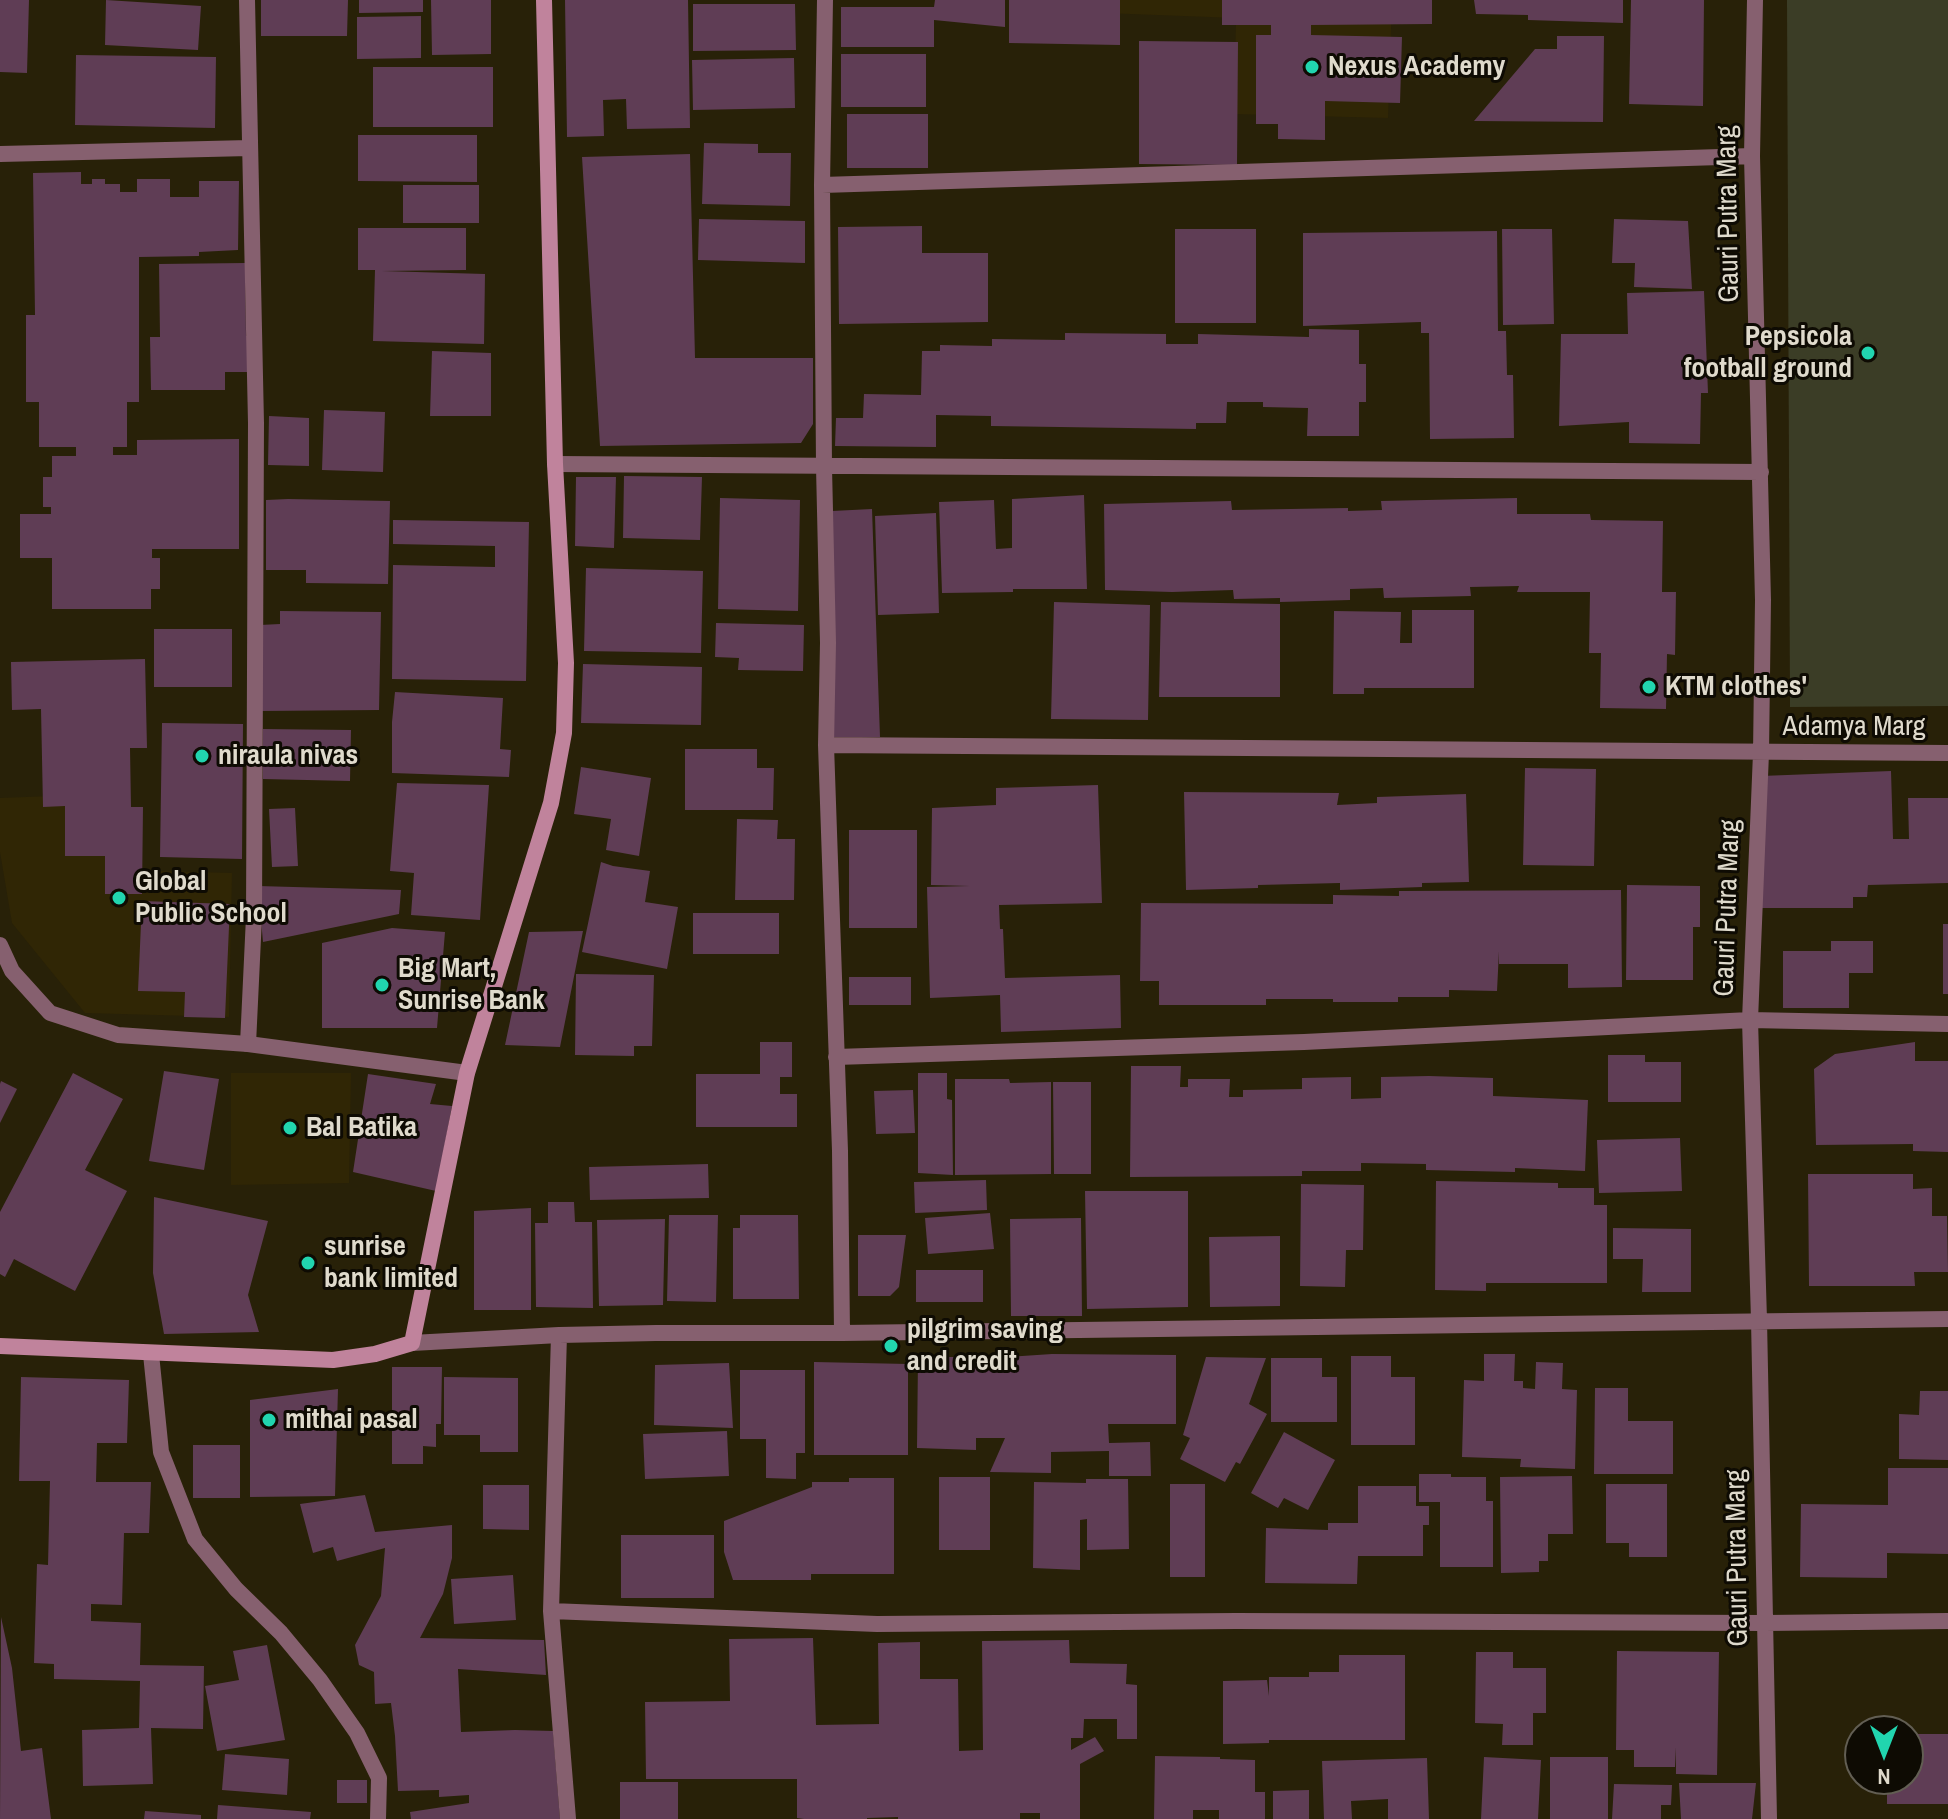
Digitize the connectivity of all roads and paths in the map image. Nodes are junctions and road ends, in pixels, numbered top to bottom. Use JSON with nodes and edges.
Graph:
{"nodes":[{"id":1,"x":247,"y":0,"type":"edge"},
{"id":2,"x":544,"y":0,"type":"edge"},
{"id":3,"x":825,"y":0,"type":"edge"},
{"id":4,"x":1755,"y":0,"type":"edge"},
{"id":5,"x":249,"y":148,"type":"junction"},
{"id":6,"x":0,"y":154,"type":"edge"},
{"id":7,"x":1752,"y":156,"type":"junction"},
{"id":8,"x":822,"y":185,"type":"junction"},
{"id":9,"x":555,"y":464,"type":"junction"},
{"id":10,"x":824,"y":467,"type":"junction"},
{"id":11,"x":1761,"y":472,"type":"junction"},
{"id":12,"x":826,"y":745,"type":"junction"},
{"id":13,"x":1761,"y":753,"type":"junction"},
{"id":14,"x":1948,"y":753,"type":"edge"},
{"id":15,"x":0,"y":945,"type":"edge"},
{"id":16,"x":1750,"y":1020,"type":"junction"},
{"id":17,"x":1948,"y":1024,"type":"edge"},
{"id":18,"x":248,"y":1044,"type":"junction"},
{"id":19,"x":836,"y":1057,"type":"junction"},
{"id":20,"x":467,"y":1073,"type":"junction"},
{"id":21,"x":1948,"y":1319,"type":"edge"},
{"id":22,"x":1759,"y":1320,"type":"junction"},
{"id":23,"x":842,"y":1333,"type":"junction"},
{"id":24,"x":559,"y":1335,"type":"junction"},
{"id":25,"x":412,"y":1343,"type":"junction"},
{"id":26,"x":0,"y":1346,"type":"edge"},
{"id":27,"x":151,"y":1354,"type":"junction"},
{"id":28,"x":551,"y":1611,"type":"junction"},
{"id":29,"x":1948,"y":1621,"type":"edge"},
{"id":30,"x":1765,"y":1623,"type":"junction"},
{"id":31,"x":378,"y":1819,"type":"edge"},
{"id":32,"x":568,"y":1819,"type":"edge"},
{"id":33,"x":1769,"y":1819,"type":"edge"}],
"edges":[{"from":1,"to":5,"type":"street"},
{"from":2,"to":9,"type":"main road"},
{"from":3,"to":8,"type":"street"},
{"from":4,"to":7,"type":"street","name":"Gauri Putra Marg"},
{"from":5,"to":6,"type":"street"},
{"from":5,"to":18,"type":"street"},
{"from":7,"to":8,"type":"street"},
{"from":7,"to":11,"type":"street","name":"Gauri Putra Marg"},
{"from":8,"to":10,"type":"street"},
{"from":9,"to":10,"type":"street"},
{"from":9,"to":20,"type":"main road"},
{"from":10,"to":11,"type":"street"},
{"from":10,"to":12,"type":"street"},
{"from":11,"to":13,"type":"street","name":"Gauri Putra Marg"},
{"from":12,"to":13,"type":"street","name":"Adamya Marg"},
{"from":12,"to":19,"type":"street"},
{"from":13,"to":14,"type":"street","name":"Adamya Marg"},
{"from":13,"to":16,"type":"street","name":"Gauri Putra Marg"},
{"from":15,"to":18,"type":"street"},
{"from":16,"to":17,"type":"street"},
{"from":16,"to":19,"type":"street"},
{"from":16,"to":22,"type":"street","name":"Gauri Putra Marg"},
{"from":18,"to":20,"type":"street"},
{"from":19,"to":23,"type":"street"},
{"from":20,"to":25,"type":"main road"},
{"from":21,"to":22,"type":"street"},
{"from":22,"to":23,"type":"street"},
{"from":22,"to":30,"type":"street","name":"Gauri Putra Marg"},
{"from":23,"to":24,"type":"street"},
{"from":24,"to":25,"type":"street"},
{"from":24,"to":28,"type":"street"},
{"from":25,"to":27,"type":"main road"},
{"from":26,"to":27,"type":"main road"},
{"from":27,"to":31,"type":"street"},
{"from":28,"to":30,"type":"street"},
{"from":28,"to":32,"type":"street"},
{"from":29,"to":30,"type":"street"},
{"from":30,"to":33,"type":"street","name":"Gauri Putra Marg"}]}
